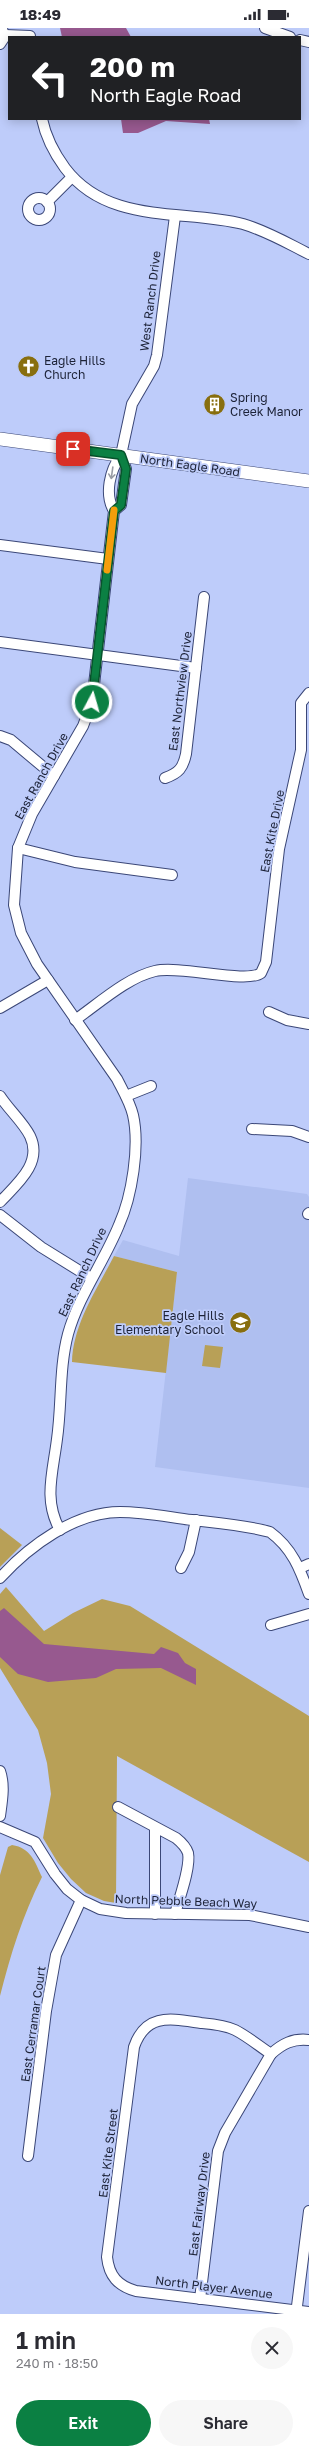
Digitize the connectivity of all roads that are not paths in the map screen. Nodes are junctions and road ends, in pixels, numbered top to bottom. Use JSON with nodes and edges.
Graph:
{"nodes":[{"id":1,"x":265,"y":28,"type":"edge"},
{"id":2,"x":4,"y":31,"type":"edge"},
{"id":3,"x":31,"y":34,"type":"edge"},
{"id":4,"x":287,"y":36,"type":"edge"},
{"id":5,"x":0,"y":44,"type":"edge"},
{"id":6,"x":42,"y":120,"type":"edge"},
{"id":7,"x":72,"y":177,"type":"junction"},
{"id":8,"x":47,"y":202,"type":"dead end"},
{"id":9,"x":175,"y":216,"type":"junction"},
{"id":10,"x":309,"y":254,"type":"edge"},
{"id":11,"x":0,"y":439,"type":"edge"},
{"id":12,"x":121,"y":455,"type":"junction"},
{"id":13,"x":309,"y":481,"type":"edge"},
{"id":14,"x":0,"y":545,"type":"edge"},
{"id":15,"x":108,"y":559,"type":"junction"},
{"id":16,"x":204,"y":597,"type":"dead end"},
{"id":17,"x":0,"y":642,"type":"edge"},
{"id":18,"x":97,"y":656,"type":"junction"},
{"id":19,"x":196,"y":668,"type":"junction"},
{"id":20,"x":309,"y":694,"type":"edge"},
{"id":21,"x":0,"y":736,"type":"edge"},
{"id":22,"x":54,"y":776,"type":"junction"},
{"id":23,"x":165,"y":778,"type":"dead end"},
{"id":24,"x":18,"y":848,"type":"junction"},
{"id":25,"x":172,"y":875,"type":"dead end"},
{"id":26,"x":48,"y":980,"type":"junction"},
{"id":27,"x":0,"y":1008,"type":"edge"},
{"id":28,"x":269,"y":1012,"type":"dead end"},
{"id":29,"x":75,"y":1020,"type":"junction"},
{"id":30,"x":309,"y":1024,"type":"edge"},
{"id":31,"x":151,"y":1086,"type":"dead end"},
{"id":32,"x":0,"y":1096,"type":"edge"},
{"id":33,"x":126,"y":1096,"type":"junction"},
{"id":34,"x":252,"y":1129,"type":"dead end"},
{"id":35,"x":309,"y":1137,"type":"edge"},
{"id":36,"x":0,"y":1202,"type":"edge"},
{"id":37,"x":0,"y":1215,"type":"edge"},
{"id":38,"x":91,"y":1278,"type":"junction"},
{"id":39,"x":196,"y":1520,"type":"junction"},
{"id":40,"x":60,"y":1530,"type":"junction"},
{"id":41,"x":304,"y":1566,"type":"edge"},
{"id":42,"x":181,"y":1568,"type":"dead end"},
{"id":43,"x":0,"y":1578,"type":"edge"},
{"id":44,"x":309,"y":1594,"type":"edge"},
{"id":45,"x":309,"y":1614,"type":"edge"},
{"id":46,"x":271,"y":1625,"type":"dead end"},
{"id":47,"x":0,"y":1771,"type":"edge"},
{"id":48,"x":118,"y":1807,"type":"dead end"},
{"id":49,"x":0,"y":1816,"type":"edge"},
{"id":50,"x":0,"y":1827,"type":"edge"},
{"id":51,"x":155,"y":1828,"type":"junction"},
{"id":52,"x":81,"y":1900,"type":"junction"},
{"id":53,"x":155,"y":1914,"type":"junction"},
{"id":54,"x":176,"y":1914,"type":"junction"},
{"id":55,"x":309,"y":1927,"type":"edge"},
{"id":56,"x":309,"y":2040,"type":"edge"},
{"id":57,"x":271,"y":2054,"type":"junction"},
{"id":58,"x":28,"y":2156,"type":"dead end"},
{"id":59,"x":309,"y":2211,"type":"edge"},
{"id":60,"x":118,"y":2283,"type":"joint"},
{"id":61,"x":200,"y":2299,"type":"junction"},
{"id":62,"x":297,"y":2312,"type":"edge"},
{"id":63,"x":309,"y":2312,"type":"edge"}],
"edges":[{"from":1,"to":4,"type":"street"},
{"from":2,"to":3,"type":"street"},
{"from":2,"to":5,"type":"street"},
{"from":6,"to":7,"type":"street"},
{"from":7,"to":8,"type":"street"},
{"from":7,"to":9,"type":"street"},
{"from":9,"to":10,"type":"street"},
{"from":9,"to":12,"type":"street","name":"West Ranch Drive"},
{"from":11,"to":12,"type":"main road","name":"North Eagle Road"},
{"from":12,"to":13,"type":"main road","name":"North Eagle Road"},
{"from":12,"to":15,"type":"street","name":"East Ranch Drive"},
{"from":14,"to":15,"type":"street"},
{"from":15,"to":18,"type":"street","name":"East Ranch Drive"},
{"from":16,"to":19,"type":"street","name":"East Northview Drive"},
{"from":17,"to":18,"type":"street"},
{"from":18,"to":19,"type":"street"},
{"from":18,"to":22,"type":"street","name":"East Ranch Drive"},
{"from":19,"to":23,"type":"street","name":"East Northview Drive"},
{"from":20,"to":29,"type":"street","name":"East Kite Drive"},
{"from":21,"to":22,"type":"street"},
{"from":22,"to":24,"type":"street","name":"East Ranch Drive"},
{"from":24,"to":25,"type":"street"},
{"from":24,"to":26,"type":"street","name":"East Ranch Drive"},
{"from":26,"to":27,"type":"street"},
{"from":26,"to":29,"type":"street","name":"East Ranch Drive"},
{"from":28,"to":30,"type":"street"},
{"from":29,"to":33,"type":"street","name":"East Ranch Drive"},
{"from":31,"to":33,"type":"street"},
{"from":32,"to":36,"type":"street"},
{"from":33,"to":38,"type":"street","name":"East Ranch Drive"},
{"from":34,"to":35,"type":"street"},
{"from":37,"to":38,"type":"street"},
{"from":38,"to":40,"type":"street","name":"East Ranch Drive"},
{"from":39,"to":40,"type":"street"},
{"from":39,"to":41,"type":"street"},
{"from":39,"to":42,"type":"street"},
{"from":40,"to":43,"type":"street"},
{"from":41,"to":44,"type":"street"},
{"from":45,"to":46,"type":"street"},
{"from":47,"to":49,"type":"street"},
{"from":48,"to":51,"type":"street"},
{"from":50,"to":52,"type":"street","name":"North Pebble Beach Way"},
{"from":51,"to":53,"type":"street"},
{"from":51,"to":54,"type":"street"},
{"from":52,"to":53,"type":"street","name":"North Pebble Beach Way"},
{"from":52,"to":58,"type":"street","name":"East Cerramar Court"},
{"from":53,"to":54,"type":"street","name":"North Pebble Beach Way"},
{"from":54,"to":55,"type":"street","name":"North Pebble Beach Way"},
{"from":56,"to":57,"type":"street"},
{"from":57,"to":60,"type":"street","name":"East Kite Street"},
{"from":57,"to":61,"type":"street","name":"East Fairway Drive"},
{"from":59,"to":62,"type":"street"},
{"from":60,"to":61,"type":"street","name":"North Player Avenue"},
{"from":61,"to":62,"type":"street","name":"North Player Avenue"},
{"from":62,"to":63,"type":"street","name":"North Player Avenue"}]}
